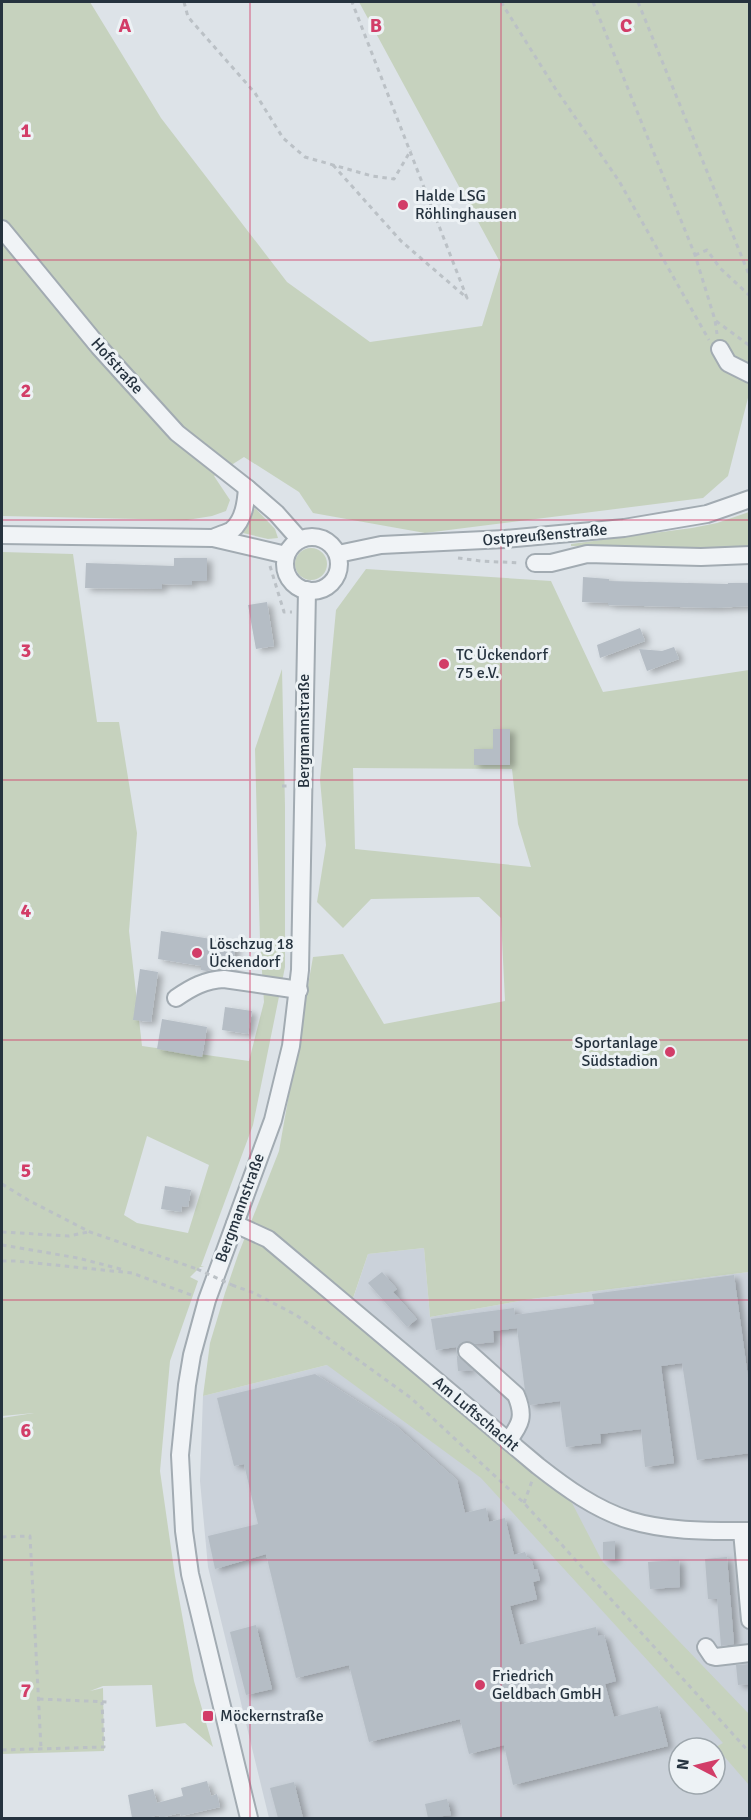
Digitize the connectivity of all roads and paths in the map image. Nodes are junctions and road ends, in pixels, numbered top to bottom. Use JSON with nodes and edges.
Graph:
{"nodes":[{"id":1,"x":184,"y":2,"type":"edge"},
{"id":2,"x":352,"y":2,"type":"edge"},
{"id":3,"x":501,"y":2,"type":"edge"},
{"id":4,"x":593,"y":2,"type":"edge"},
{"id":5,"x":638,"y":2,"type":"edge"},
{"id":6,"x":411,"y":150,"type":"junction"},
{"id":7,"x":333,"y":165,"type":"junction"},
{"id":8,"x":2,"y":230,"type":"edge"},
{"id":9,"x":695,"y":255,"type":"junction"},
{"id":10,"x":750,"y":277,"type":"edge"},
{"id":11,"x":750,"y":296,"type":"edge"},
{"id":12,"x":715,"y":320,"type":"junction"},
{"id":13,"x":750,"y":346,"type":"edge"},
{"id":14,"x":720,"y":349,"type":"junction"},
{"id":15,"x":750,"y":374,"type":"edge"},
{"id":16,"x":247,"y":488,"type":"junction"},
{"id":17,"x":750,"y":499,"type":"edge"},
{"id":18,"x":2,"y":535,"type":"edge"},
{"id":19,"x":213,"y":538,"type":"junction"},
{"id":20,"x":299,"y":539,"type":"junction"},
{"id":21,"x":265,"y":550,"type":"junction"},
{"id":22,"x":338,"y":554,"type":"junction"},
{"id":23,"x":286,"y":555,"type":"junction"},
{"id":24,"x":750,"y":555,"type":"edge"},
{"id":25,"x":457,"y":558,"type":"dead end"},
{"id":26,"x":535,"y":563,"type":"joint"},
{"id":27,"x":307,"y":590,"type":"junction"},
{"id":28,"x":284,"y":612,"type":"dead end"},
{"id":29,"x":299,"y":990,"type":"junction"},
{"id":30,"x":176,"y":998,"type":"dead end"},
{"id":31,"x":2,"y":1184,"type":"edge"},
{"id":32,"x":234,"y":1224,"type":"junction"},
{"id":33,"x":2,"y":1232,"type":"edge"},
{"id":34,"x":90,"y":1232,"type":"junction"},
{"id":35,"x":2,"y":1245,"type":"edge"},
{"id":36,"x":2,"y":1261,"type":"edge"},
{"id":37,"x":132,"y":1273,"type":"junction"},
{"id":38,"x":207,"y":1300,"type":"junction"},
{"id":39,"x":467,"y":1351,"type":"dead end"},
{"id":40,"x":508,"y":1441,"type":"junction"},
{"id":41,"x":538,"y":1466,"type":"junction"},
{"id":42,"x":524,"y":1503,"type":"junction"},
{"id":43,"x":746,"y":1531,"type":"edge"},
{"id":44,"x":2,"y":1537,"type":"edge"},
{"id":45,"x":750,"y":1620,"type":"edge"},
{"id":46,"x":706,"y":1647,"type":"dead end"},
{"id":47,"x":750,"y":1653,"type":"edge"},
{"id":48,"x":39,"y":1699,"type":"junction"},
{"id":49,"x":102,"y":1702,"type":"junction"},
{"id":50,"x":109,"y":1702,"type":"dead end"},
{"id":51,"x":41,"y":1748,"type":"junction"},
{"id":52,"x":2,"y":1750,"type":"edge"},
{"id":53,"x":750,"y":1753,"type":"edge"},
{"id":54,"x":249,"y":1818,"type":"edge"}],
"edges":[{"from":1,"to":7,"type":"path"},
{"from":2,"to":6,"type":"path"},
{"from":3,"to":14,"type":"path"},
{"from":4,"to":9,"type":"path"},
{"from":5,"to":10,"type":"path"},
{"from":6,"to":7,"type":"path"},
{"from":6,"to":7,"type":"path"},
{"from":8,"to":16,"type":"street","name":"Hofstraße"},
{"from":9,"to":11,"type":"path"},
{"from":9,"to":12,"type":"path"},
{"from":12,"to":13,"type":"path"},
{"from":12,"to":14,"type":"path"},
{"from":14,"to":15,"type":"street"},
{"from":16,"to":19,"type":"street"},
{"from":16,"to":20,"type":"street","name":"Hofstraße"},
{"from":17,"to":22,"type":"street","name":"Ostpreußenstraße"},
{"from":18,"to":19,"type":"street"},
{"from":19,"to":21,"type":"street"},
{"from":20,"to":22,"type":"street"},
{"from":20,"to":23,"type":"street"},
{"from":21,"to":23,"type":"street"},
{"from":21,"to":28,"type":"path"},
{"from":22,"to":27,"type":"street"},
{"from":23,"to":27,"type":"street"},
{"from":24,"to":26,"type":"street","name":"Ostpreußenstraße"},
{"from":25,"to":26,"type":"path"},
{"from":27,"to":29,"type":"street","name":"Bergmannstraße"},
{"from":29,"to":30,"type":"street"},
{"from":29,"to":32,"type":"street","name":"Bergmannstraße"},
{"from":31,"to":34,"type":"path"},
{"from":32,"to":38,"type":"street","name":"Bergmannstraße"},
{"from":32,"to":40,"type":"street","name":"Am Luftschacht"},
{"from":33,"to":34,"type":"path"},
{"from":34,"to":42,"type":"path","bridge":true},
{"from":35,"to":37,"type":"path"},
{"from":36,"to":37,"type":"path"},
{"from":37,"to":38,"type":"path"},
{"from":38,"to":54,"type":"street","name":"Bergmannstraße"},
{"from":39,"to":40,"type":"street"},
{"from":40,"to":41,"type":"street","name":"Am Luftschacht"},
{"from":41,"to":42,"type":"path"},
{"from":41,"to":43,"type":"street","name":"Am Luftschacht"},
{"from":42,"to":53,"type":"path"},
{"from":43,"to":45,"type":"street"},
{"from":44,"to":48,"type":"path"},
{"from":46,"to":47,"type":"street"},
{"from":48,"to":49,"type":"path"},
{"from":48,"to":51,"type":"path"},
{"from":49,"to":50,"type":"path"},
{"from":49,"to":51,"type":"path"},
{"from":51,"to":52,"type":"path"}]}
